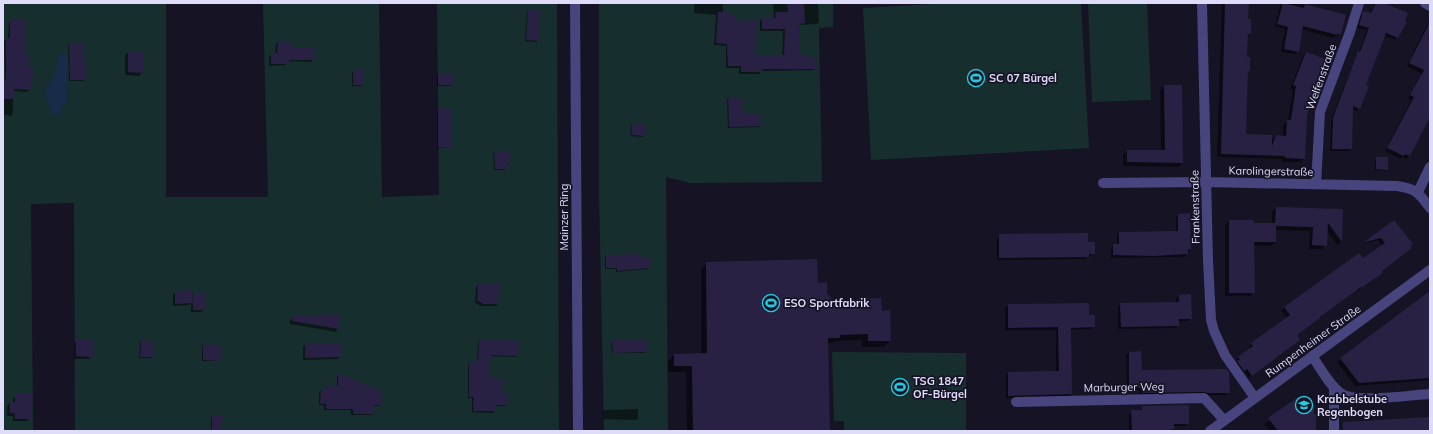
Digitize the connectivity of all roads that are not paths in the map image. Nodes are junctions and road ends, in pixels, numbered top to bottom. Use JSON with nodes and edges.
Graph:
{"nodes":[{"id":1,"x":575,"y":3,"type":"edge"},
{"id":2,"x":1202,"y":3,"type":"edge"},
{"id":3,"x":1359,"y":3,"type":"edge"},
{"id":4,"x":1425,"y":3,"type":"edge"},
{"id":5,"x":1430,"y":6,"type":"edge"},
{"id":6,"x":1430,"y":167,"type":"edge"},
{"id":7,"x":1206,"y":182,"type":"junction"},
{"id":8,"x":1103,"y":183,"type":"dead end"},
{"id":9,"x":1316,"y":184,"type":"junction"},
{"id":10,"x":1418,"y":192,"type":"junction"},
{"id":11,"x":1430,"y":208,"type":"edge"},
{"id":12,"x":1430,"y":270,"type":"edge"},
{"id":13,"x":1312,"y":356,"type":"junction"},
{"id":14,"x":1334,"y":387,"type":"junction"},
{"id":15,"x":1430,"y":394,"type":"edge"},
{"id":16,"x":1255,"y":398,"type":"junction"},
{"id":17,"x":1016,"y":402,"type":"dead end"},
{"id":18,"x":1224,"y":420,"type":"junction"},
{"id":19,"x":578,"y":431,"type":"edge"},
{"id":20,"x":1210,"y":431,"type":"edge"},
{"id":21,"x":1334,"y":431,"type":"edge"}],
"edges":[{"from":1,"to":19,"type":"street","name":"Mainzer Ring"},
{"from":2,"to":7,"type":"street","name":"Frankenstraße"},
{"from":3,"to":9,"type":"street","name":"Welfenstraße"},
{"from":4,"to":5,"type":"street"},
{"from":6,"to":10,"type":"street"},
{"from":7,"to":8,"type":"street","name":"Karolingerstraße"},
{"from":7,"to":9,"type":"street","name":"Karolingerstraße"},
{"from":7,"to":16,"type":"street","name":"Frankenstraße"},
{"from":9,"to":10,"type":"street","name":"Karolingerstraße"},
{"from":10,"to":11,"type":"street"},
{"from":12,"to":13,"type":"street","name":"Rumpenheimer Straße"},
{"from":13,"to":14,"type":"street"},
{"from":13,"to":16,"type":"street","name":"Rumpenheimer Straße"},
{"from":14,"to":15,"type":"street"},
{"from":14,"to":21,"type":"street"},
{"from":16,"to":18,"type":"street","name":"Rumpenheimer Straße"},
{"from":17,"to":18,"type":"street","name":"Marburger Weg"},
{"from":18,"to":20,"type":"street","name":"Rumpenheimer Straße"}]}
